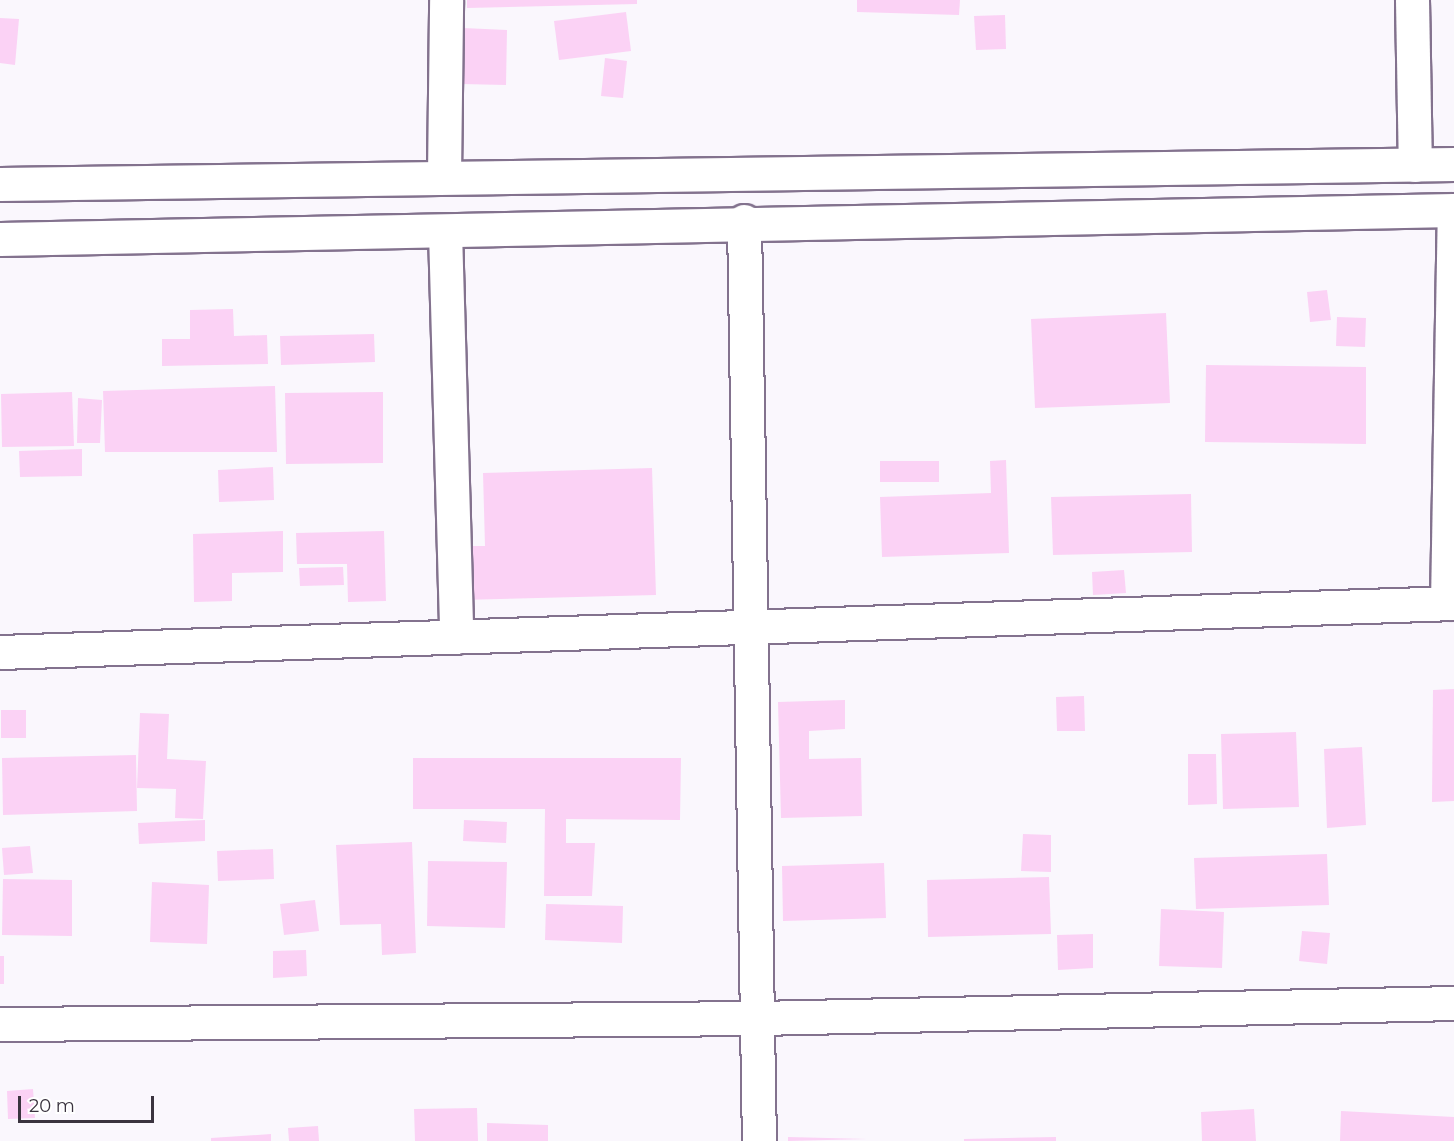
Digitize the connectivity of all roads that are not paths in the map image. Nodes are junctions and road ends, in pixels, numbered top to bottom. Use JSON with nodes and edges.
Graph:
{"nodes":[{"id":1,"x":446,"y":0,"type":"edge"},
{"id":2,"x":1413,"y":0,"type":"edge"},
{"id":3,"x":1454,"y":164,"type":"edge"},
{"id":4,"x":1415,"y":165,"type":"junction"},
{"id":5,"x":444,"y":175,"type":"junction"},
{"id":6,"x":0,"y":184,"type":"edge"},
{"id":7,"x":1454,"y":210,"type":"edge"},
{"id":8,"x":744,"y":221,"type":"junction"},
{"id":9,"x":446,"y":231,"type":"junction"},
{"id":10,"x":0,"y":239,"type":"edge"},
{"id":11,"x":1450,"y":603,"type":"edge"},
{"id":12,"x":749,"y":628,"type":"junction"},
{"id":13,"x":456,"y":637,"type":"junction"},
{"id":14,"x":0,"y":652,"type":"edge"},
{"id":15,"x":1454,"y":1003,"type":"edge"},
{"id":16,"x":758,"y":1018,"type":"junction"},
{"id":17,"x":0,"y":1024,"type":"edge"},
{"id":18,"x":759,"y":1141,"type":"edge"}],
"edges":[{"from":1,"to":5,"type":"street"},
{"from":2,"to":4,"type":"street"},
{"from":3,"to":4,"type":"street"},
{"from":4,"to":5,"type":"street"},
{"from":5,"to":6,"type":"street"},
{"from":7,"to":8,"type":"street"},
{"from":7,"to":11,"type":"street"},
{"from":8,"to":9,"type":"street"},
{"from":8,"to":12,"type":"street"},
{"from":9,"to":10,"type":"street"},
{"from":9,"to":13,"type":"street"},
{"from":11,"to":12,"type":"street"},
{"from":12,"to":13,"type":"street"},
{"from":12,"to":16,"type":"street"},
{"from":13,"to":14,"type":"street"},
{"from":15,"to":16,"type":"street"},
{"from":16,"to":17,"type":"street"},
{"from":16,"to":18,"type":"street"}]}
